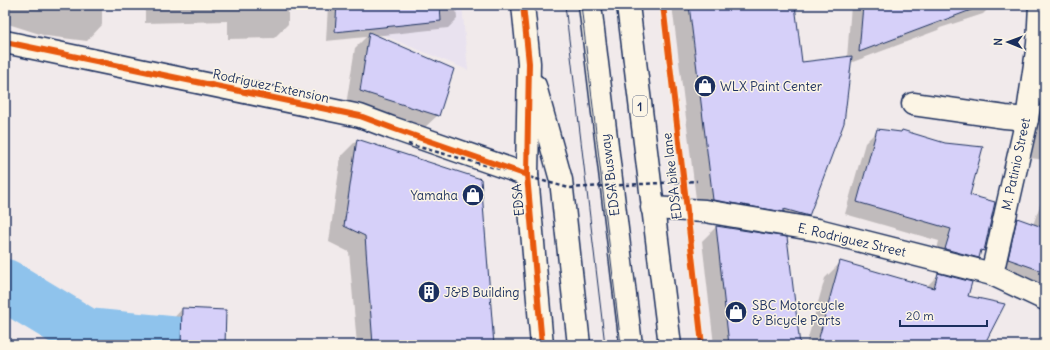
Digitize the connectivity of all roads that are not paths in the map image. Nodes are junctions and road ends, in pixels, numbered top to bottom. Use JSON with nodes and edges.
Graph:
{"nodes":[{"id":1,"x":522,"y":5,"type":"edge"},
{"id":2,"x":590,"y":5,"type":"edge"},
{"id":3,"x":628,"y":5,"type":"edge"},
{"id":4,"x":1040,"y":5,"type":"edge"},
{"id":5,"x":5,"y":42,"type":"edge"},
{"id":6,"x":528,"y":64,"type":"junction"},
{"id":7,"x":913,"y":104,"type":"dead end"},
{"id":8,"x":1027,"y":119,"type":"junction"},
{"id":9,"x":527,"y":175,"type":"junction"},
{"id":10,"x":652,"y":208,"type":"junction"},
{"id":11,"x":992,"y":274,"type":"junction"},
{"id":12,"x":1045,"y":299,"type":"edge"},
{"id":13,"x":542,"y":345,"type":"edge"},
{"id":14,"x":579,"y":345,"type":"edge"},
{"id":15,"x":631,"y":345,"type":"edge"},
{"id":16,"x":670,"y":345,"type":"edge"}],
"edges":[{"from":1,"to":6,"type":"main road","name":"EDSA"},
{"from":2,"to":15,"type":"main road","name":"EDSA Busway"},
{"from":3,"to":10,"type":"main road","number":"1"},
{"from":4,"to":8,"type":"main road","name":"M. Patinio Street"},
{"from":5,"to":9,"type":"main road","name":"Rodriguez Extension"},
{"from":6,"to":9,"type":"main road","name":"EDSA"},
{"from":6,"to":14,"type":"main road"},
{"from":7,"to":8,"type":"main road"},
{"from":8,"to":11,"type":"main road","name":"M. Patinio Street"},
{"from":9,"to":13,"type":"main road","name":"EDSA"},
{"from":10,"to":11,"type":"main road","name":"E. Rodriguez Street"},
{"from":10,"to":16,"type":"main road","number":"1"},
{"from":11,"to":12,"type":"main road","name":"E. Rodriguez Street"}]}
